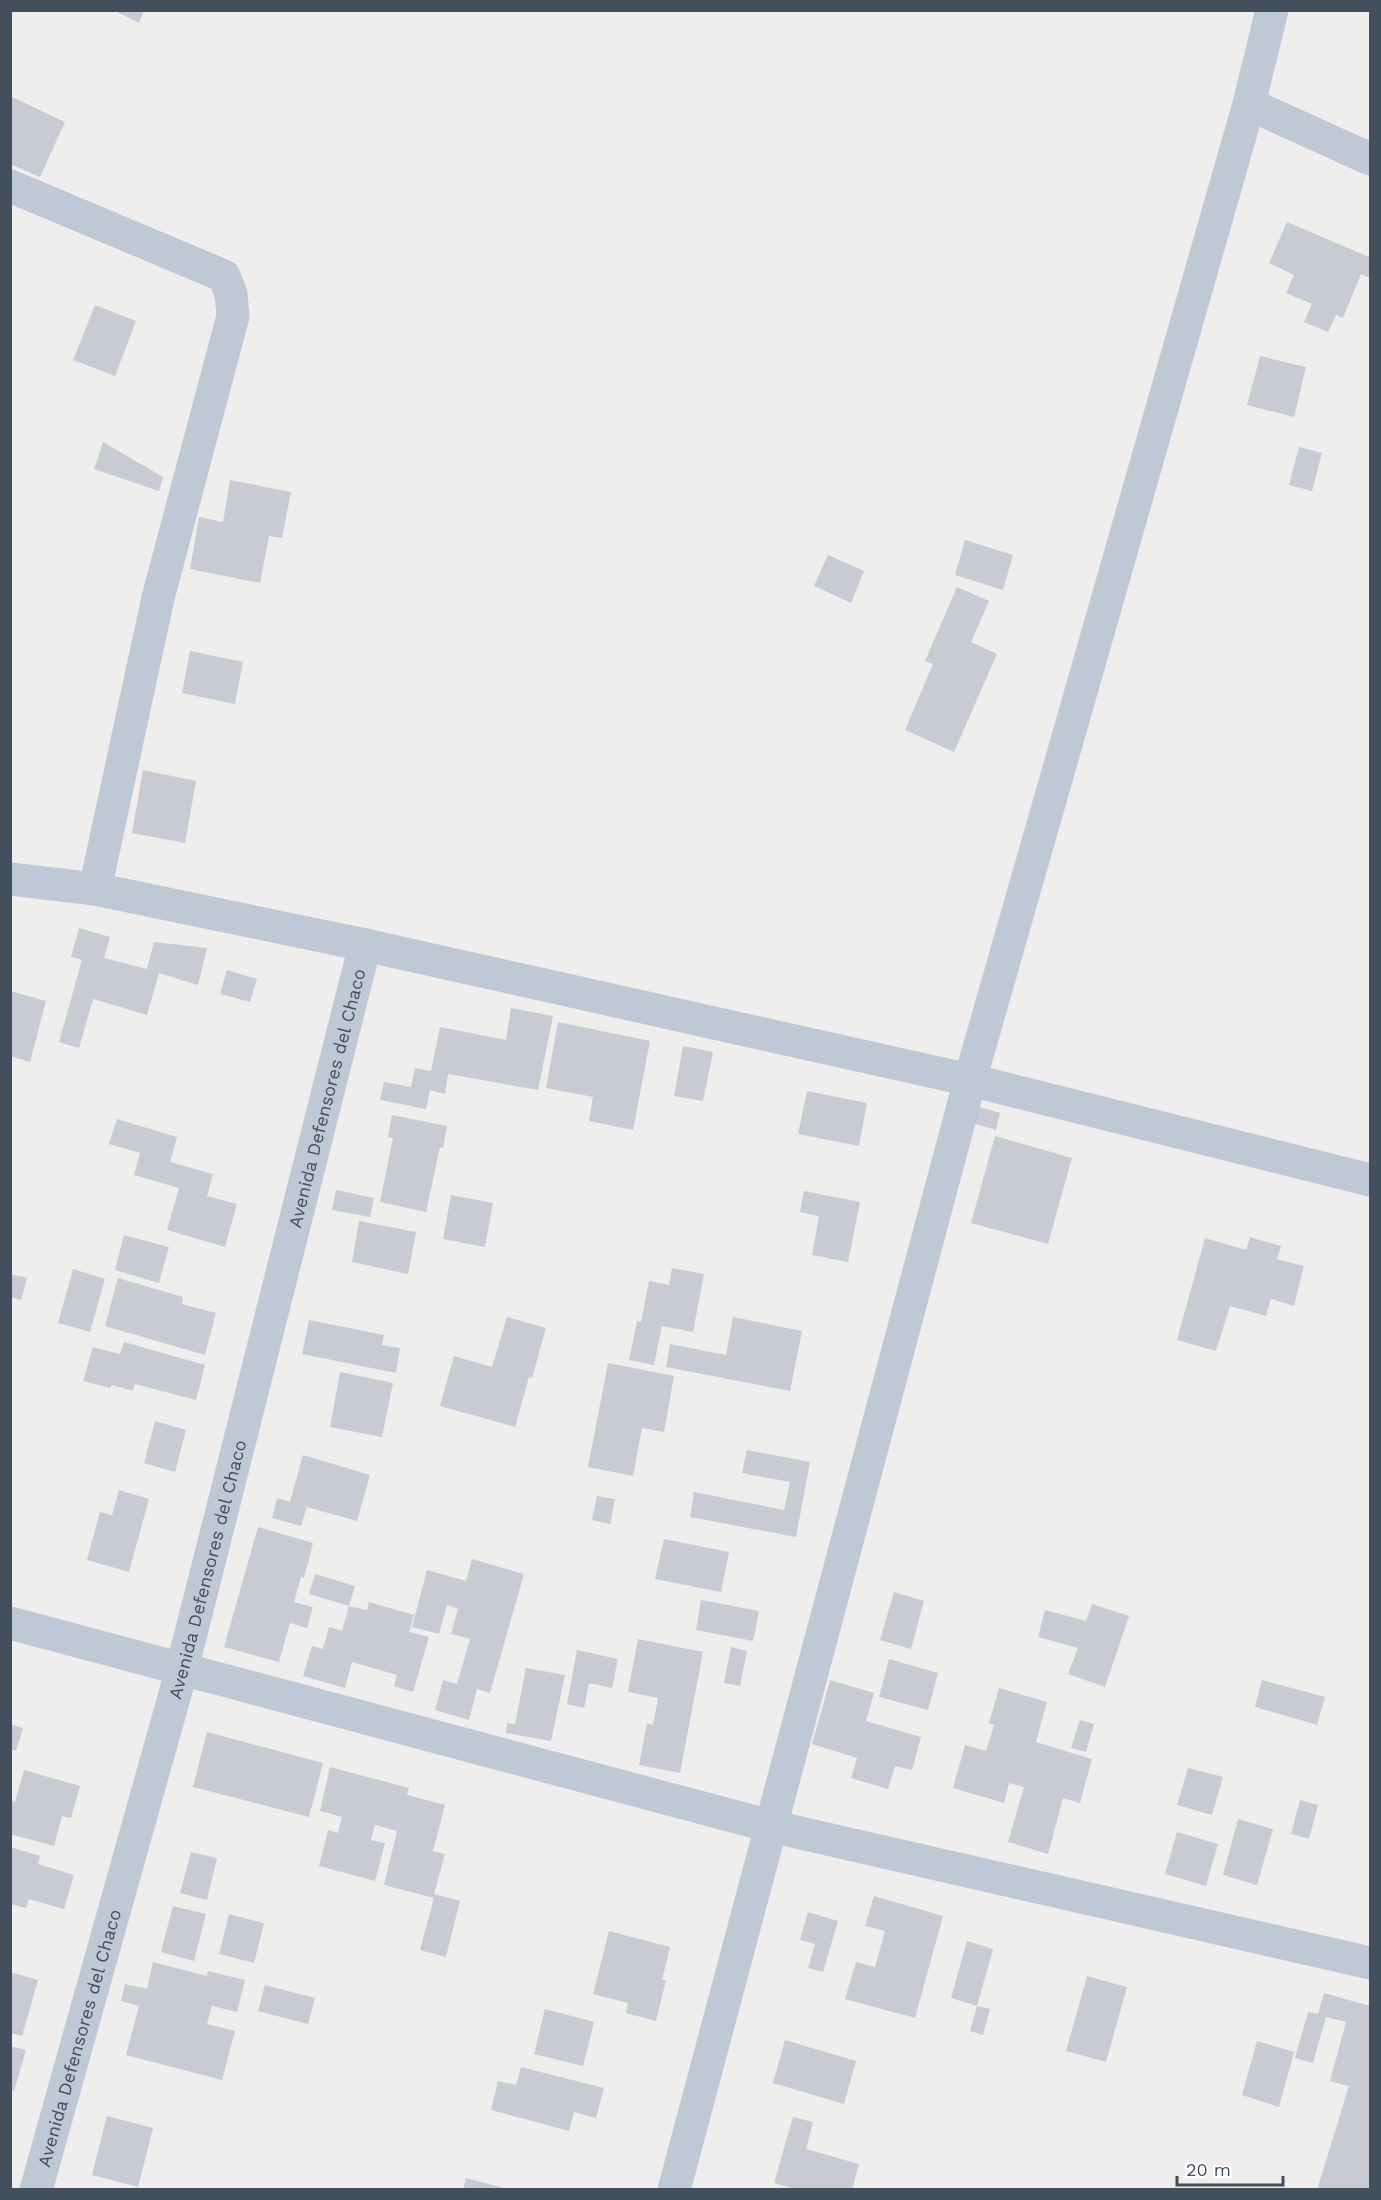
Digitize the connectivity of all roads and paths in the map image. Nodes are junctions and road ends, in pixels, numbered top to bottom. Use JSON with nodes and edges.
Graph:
{"nodes":[{"id":1,"x":1272,"y":10,"type":"edge"},
{"id":2,"x":1249,"y":104,"type":"junction"},
{"id":3,"x":1371,"y":159,"type":"edge"},
{"id":4,"x":10,"y":186,"type":"edge"},
{"id":5,"x":10,"y":879,"type":"edge"},
{"id":6,"x":94,"y":889,"type":"junction"},
{"id":7,"x":365,"y":945,"type":"junction"},
{"id":8,"x":970,"y":1080,"type":"junction"},
{"id":9,"x":1371,"y":1180,"type":"edge"},
{"id":10,"x":10,"y":1623,"type":"edge"},
{"id":11,"x":182,"y":1669,"type":"junction"},
{"id":12,"x":770,"y":1826,"type":"junction"},
{"id":13,"x":1371,"y":1963,"type":"edge"},
{"id":14,"x":36,"y":2190,"type":"edge"},
{"id":15,"x":674,"y":2190,"type":"edge"}],
"edges":[{"from":1,"to":2,"type":"street"},
{"from":2,"to":3,"type":"street"},
{"from":2,"to":8,"type":"street"},
{"from":4,"to":6,"type":"street"},
{"from":5,"to":6,"type":"street"},
{"from":6,"to":7,"type":"street"},
{"from":7,"to":8,"type":"street"},
{"from":7,"to":11,"type":"street","name":"Avenida Defensores del Chaco"},
{"from":8,"to":9,"type":"street"},
{"from":8,"to":12,"type":"street"},
{"from":10,"to":11,"type":"street"},
{"from":11,"to":12,"type":"street"},
{"from":11,"to":14,"type":"street","name":"Avenida Defensores del Chaco"},
{"from":12,"to":13,"type":"street"},
{"from":12,"to":15,"type":"street"}]}
